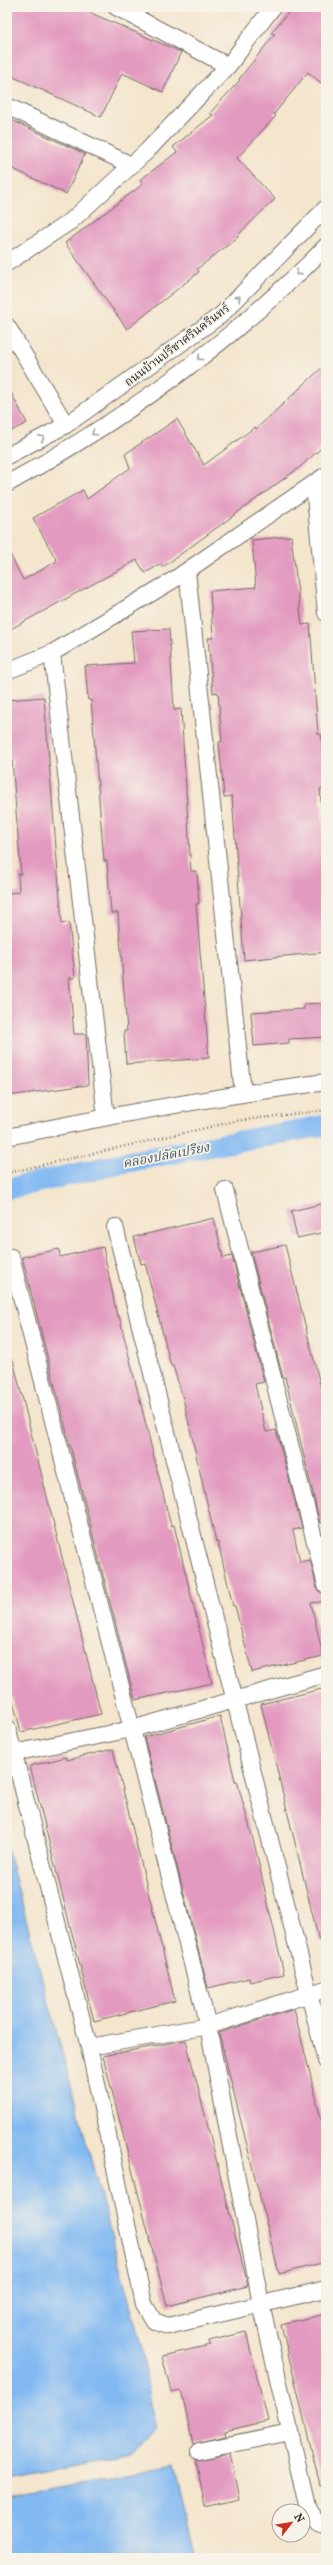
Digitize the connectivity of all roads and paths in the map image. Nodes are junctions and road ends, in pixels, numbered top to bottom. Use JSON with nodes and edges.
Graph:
{"nodes":[{"id":1,"x":116,"y":7,"type":"edge"},
{"id":2,"x":273,"y":7,"type":"edge"},
{"id":3,"x":228,"y":66,"type":"junction"},
{"id":4,"x":7,"y":106,"type":"edge"},
{"id":5,"x":130,"y":166,"type":"junction"},
{"id":6,"x":326,"y":208,"type":"edge"},
{"id":7,"x":326,"y":246,"type":"edge"},
{"id":8,"x":7,"y":263,"type":"edge"},
{"id":9,"x":7,"y":326,"type":"edge"},
{"id":10,"x":66,"y":425,"type":"junction"},
{"id":11,"x":7,"y":456,"type":"edge"},
{"id":12,"x":320,"y":480,"type":"edge"},
{"id":13,"x":7,"y":484,"type":"edge"},
{"id":14,"x":188,"y":571,"type":"junction"},
{"id":15,"x":326,"y":613,"type":"edge"},
{"id":16,"x":52,"y":653,"type":"junction"},
{"id":17,"x":7,"y":671,"type":"edge"},
{"id":18,"x":326,"y":1082,"type":"edge"},
{"id":19,"x":242,"y":1093,"type":"junction"},
{"id":20,"x":326,"y":1110,"type":"edge"},
{"id":21,"x":106,"y":1117,"type":"junction"},
{"id":22,"x":7,"y":1137,"type":"edge"},
{"id":23,"x":7,"y":1173,"type":"edge"},
{"id":24,"x":225,"y":1190,"type":"dead end"},
{"id":25,"x":115,"y":1227,"type":"dead end"},
{"id":26,"x":11,"y":1257,"type":"dead end"},
{"id":27,"x":326,"y":1585,"type":"edge"},
{"id":28,"x":326,"y":1674,"type":"edge"},
{"id":29,"x":236,"y":1700,"type":"junction"},
{"id":30,"x":7,"y":1728,"type":"edge"},
{"id":31,"x":132,"y":1729,"type":"junction"},
{"id":32,"x":14,"y":1754,"type":"junction"},
{"id":33,"x":326,"y":1989,"type":"edge"},
{"id":34,"x":310,"y":1994,"type":"junction"},
{"id":35,"x":208,"y":2026,"type":"junction"},
{"id":36,"x":89,"y":2047,"type":"junction"},
{"id":37,"x":326,"y":2061,"type":"edge"},
{"id":38,"x":326,"y":2289,"type":"edge"},
{"id":39,"x":261,"y":2304,"type":"junction"},
{"id":40,"x":290,"y":2432,"type":"junction"},
{"id":41,"x":199,"y":2451,"type":"dead end"},
{"id":42,"x":326,"y":2526,"type":"edge"}],
"edges":[{"from":1,"to":3,"type":"street"},
{"from":2,"to":3,"type":"street"},
{"from":3,"to":5,"type":"street"},
{"from":4,"to":5,"type":"street"},
{"from":5,"to":8,"type":"street"},
{"from":10,"to":6,"type":"street","name":"ถนนบ้านปรีชาศรีนครินทร์","one_way":true},
{"from":7,"to":13,"type":"street","name":"ถนนบ้านปรีชาศรีนครินทร์","one_way":true},
{"from":9,"to":10,"type":"street"},
{"from":11,"to":10,"type":"street","name":"ถนนบ้านปรีชาศรีนครินทร์","one_way":true},
{"from":12,"to":14,"type":"street"},
{"from":12,"to":15,"type":"street"},
{"from":14,"to":16,"type":"street"},
{"from":14,"to":19,"type":"street"},
{"from":16,"to":17,"type":"street"},
{"from":16,"to":21,"type":"street"},
{"from":18,"to":19,"type":"street"},
{"from":19,"to":21,"type":"street"},
{"from":20,"to":23,"type":"path"},
{"from":21,"to":22,"type":"street"},
{"from":24,"to":27,"type":"street"},
{"from":25,"to":29,"type":"street"},
{"from":26,"to":31,"type":"street"},
{"from":28,"to":29,"type":"street"},
{"from":29,"to":31,"type":"street"},
{"from":29,"to":34,"type":"street"},
{"from":30,"to":32,"type":"street"},
{"from":31,"to":32,"type":"street"},
{"from":31,"to":35,"type":"street"},
{"from":32,"to":36,"type":"street"},
{"from":33,"to":34,"type":"street"},
{"from":34,"to":35,"type":"street"},
{"from":34,"to":37,"type":"street"},
{"from":35,"to":36,"type":"street"},
{"from":35,"to":39,"type":"street"},
{"from":36,"to":39,"type":"street"},
{"from":38,"to":39,"type":"street"},
{"from":39,"to":40,"type":"street"},
{"from":40,"to":41,"type":"street"},
{"from":40,"to":42,"type":"street"}]}
